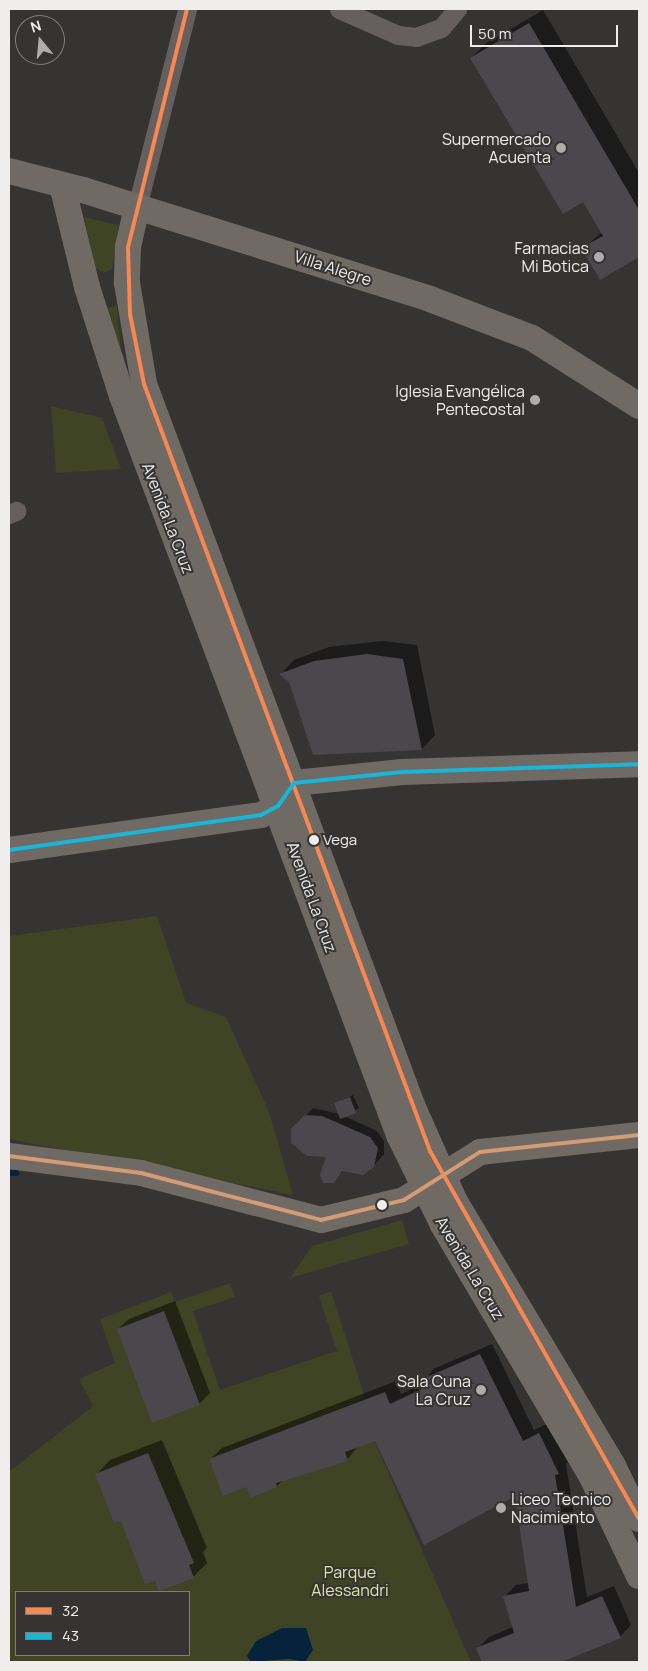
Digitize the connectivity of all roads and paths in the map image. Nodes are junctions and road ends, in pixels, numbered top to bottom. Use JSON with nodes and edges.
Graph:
{"nodes":[{"id":1,"x":187,"y":9,"type":"edge"},
{"id":2,"x":339,"y":9,"type":"edge"},
{"id":3,"x":457,"y":9,"type":"edge"},
{"id":4,"x":9,"y":171,"type":"edge"},
{"id":5,"x":62,"y":184,"type":"junction"},
{"id":6,"x":137,"y":207,"type":"junction"},
{"id":7,"x":127,"y":283,"type":"junction"},
{"id":8,"x":87,"y":287,"type":"junction"},
{"id":9,"x":639,"y":406,"type":"edge"},
{"id":10,"x":639,"y":764,"type":"edge"},
{"id":11,"x":294,"y":783,"type":"junction"},
{"id":12,"x":278,"y":806,"type":"junction"},
{"id":13,"x":9,"y":850,"type":"edge"},
{"id":14,"x":639,"y":1135,"type":"edge"},
{"id":15,"x":9,"y":1156,"type":"edge"},
{"id":16,"x":432,"y":1184,"type":"junction"},
{"id":17,"x":624,"y":1499,"type":"edge"},
{"id":18,"x":639,"y":1519,"type":"edge"},
{"id":19,"x":639,"y":1576,"type":"edge"}],
"edges":[{"from":1,"to":6,"type":"street"},
{"from":2,"to":3,"type":"street"},
{"from":4,"to":5,"type":"main road","name":"Villa Alegre"},
{"from":5,"to":6,"type":"main road","name":"Villa Alegre"},
{"from":5,"to":8,"type":"main road","name":"Avenida La Cruz"},
{"from":6,"to":7,"type":"main road","name":"Avenida La Cruz"},
{"from":6,"to":9,"type":"main road","name":"Villa Alegre"},
{"from":7,"to":8,"type":"main road"},
{"from":7,"to":11,"type":"main road","name":"Avenida La Cruz"},
{"from":8,"to":12,"type":"main road","name":"Avenida La Cruz"},
{"from":10,"to":11,"type":"main road"},
{"from":11,"to":12,"type":"main road"},
{"from":11,"to":16,"type":"main road","name":"Avenida La Cruz"},
{"from":12,"to":13,"type":"main road"},
{"from":12,"to":16,"type":"main road","name":"Avenida La Cruz"},
{"from":14,"to":16,"type":"main road"},
{"from":15,"to":16,"type":"main road"},
{"from":16,"to":17,"type":"main road","name":"Avenida La Cruz"},
{"from":17,"to":18,"type":"main road","name":"Avenida La Cruz"},
{"from":17,"to":19,"type":"main road","name":"Avenida La Cruz"}]}
